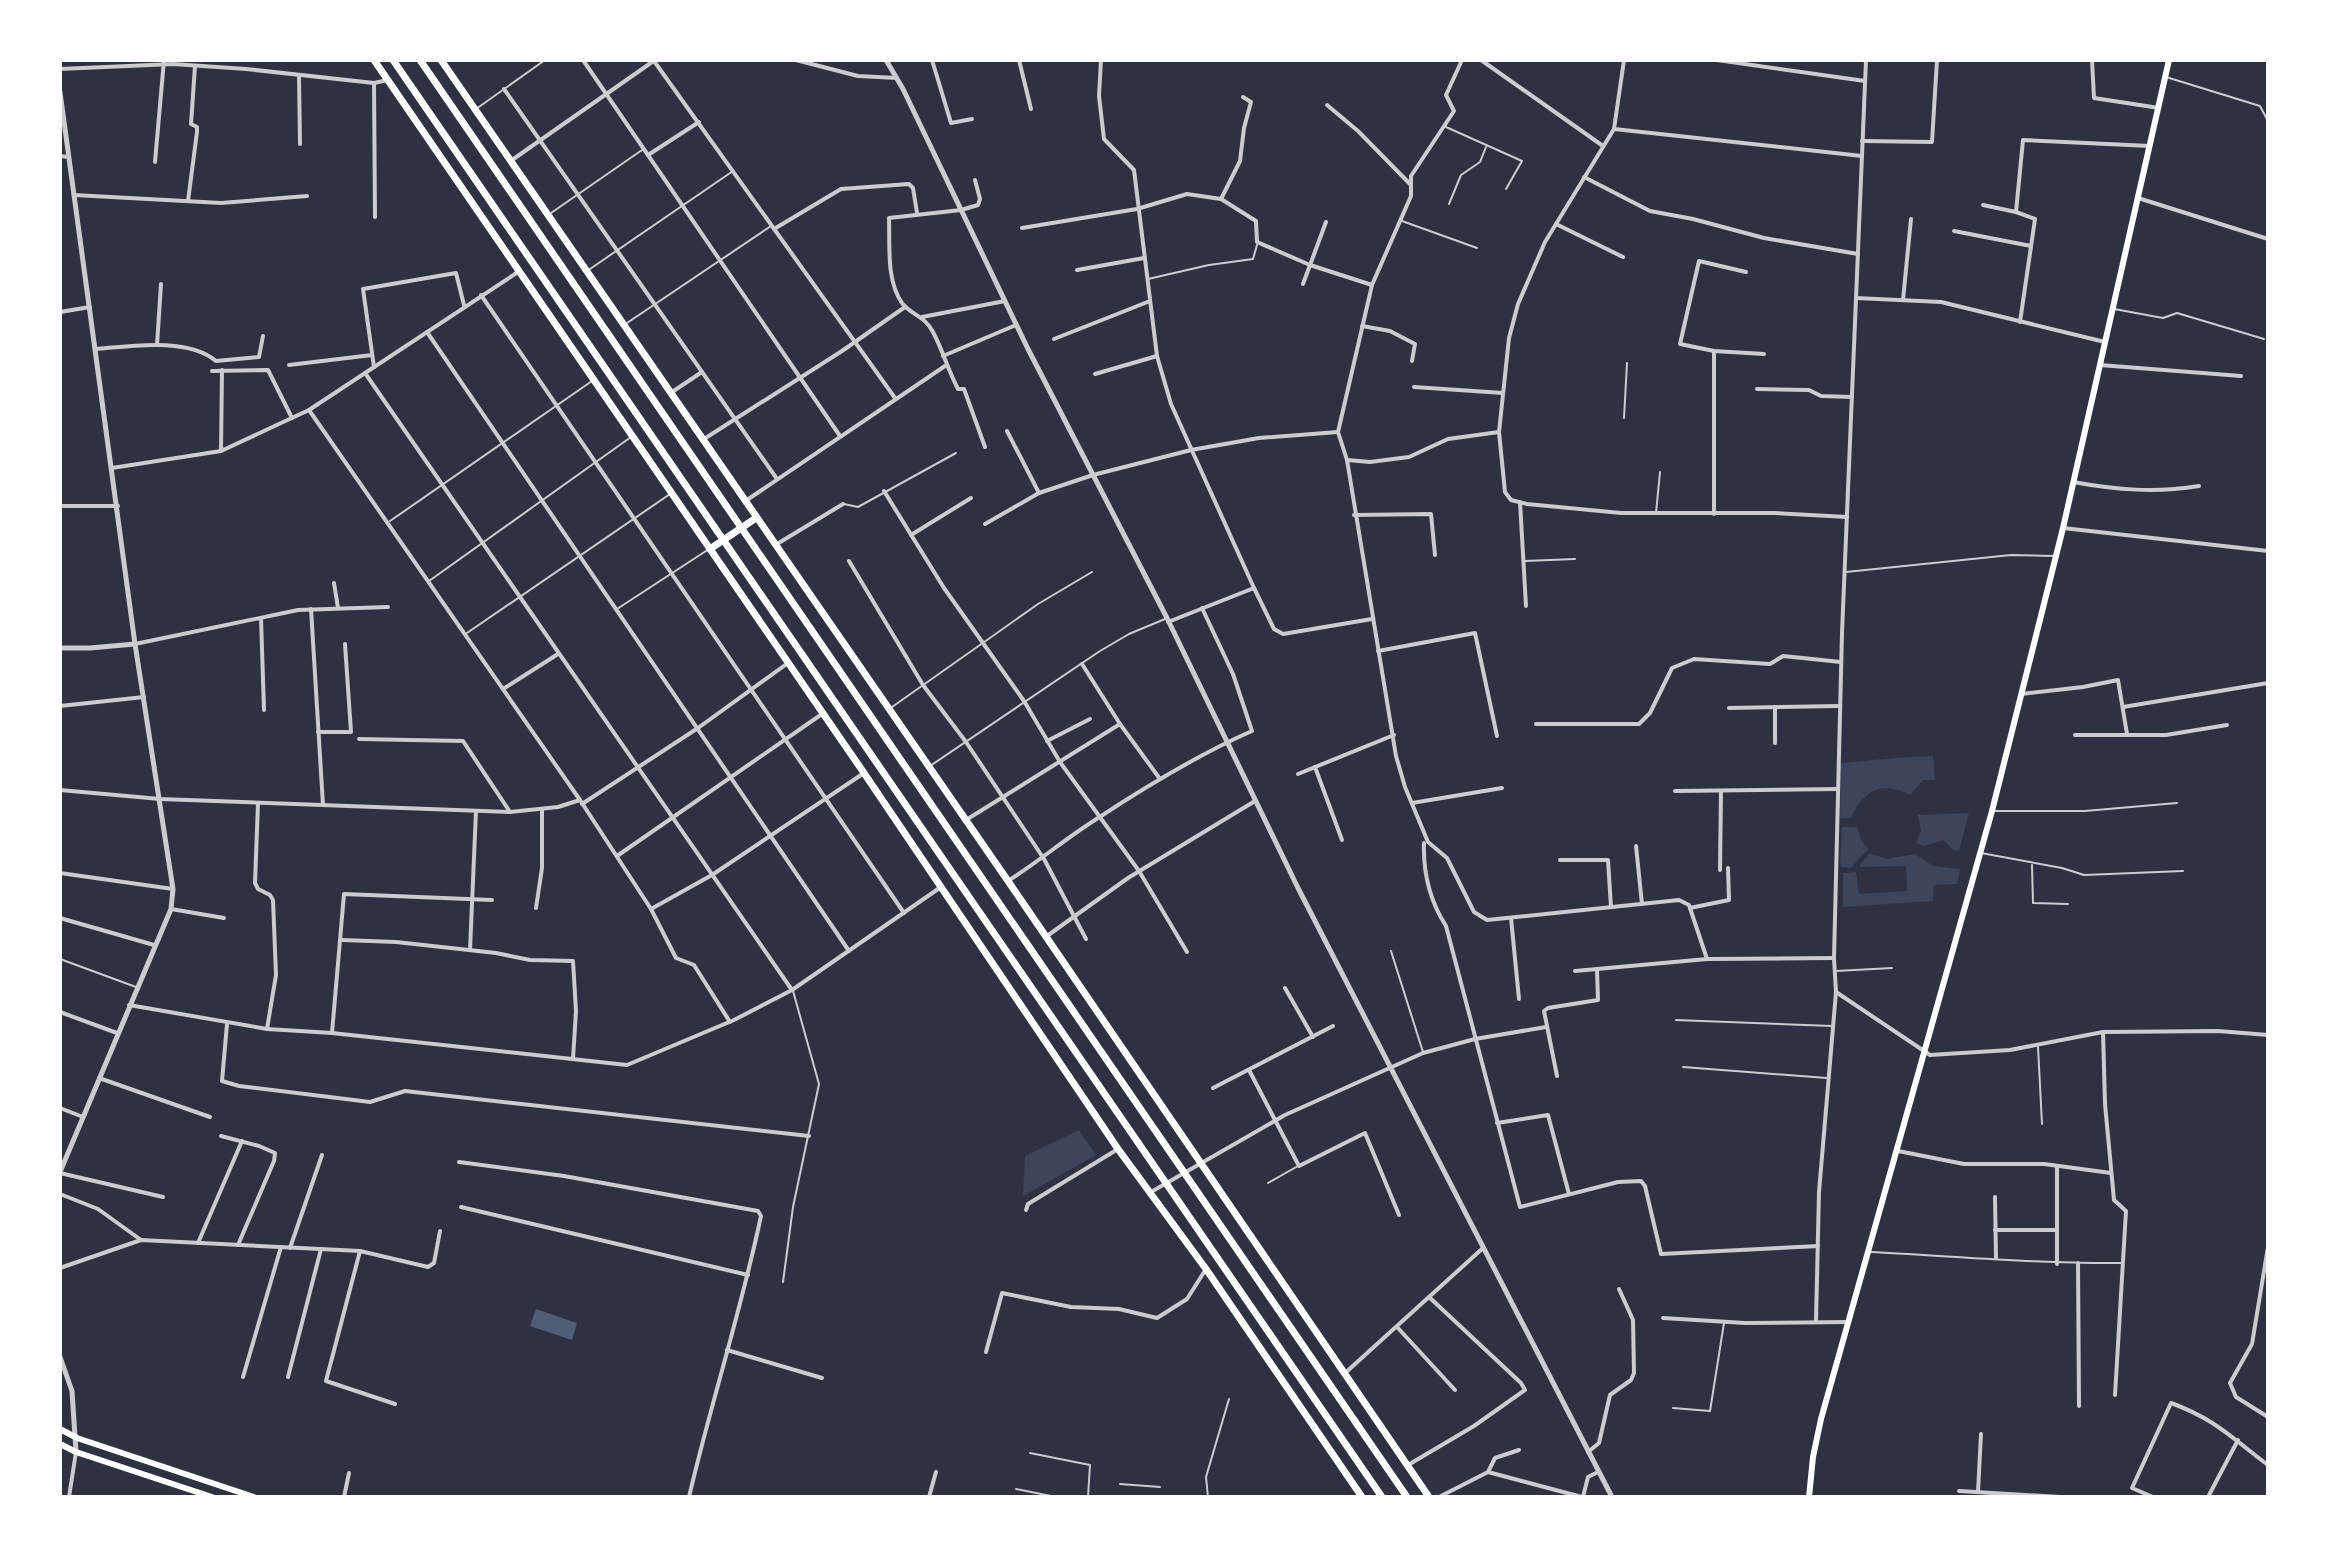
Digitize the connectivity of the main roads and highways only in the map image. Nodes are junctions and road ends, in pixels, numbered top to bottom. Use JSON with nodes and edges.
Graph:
{"nodes":[{"id":1,"x":374,"y":60,"type":"edge"},
{"id":2,"x":393,"y":60,"type":"edge"},
{"id":3,"x":420,"y":60,"type":"edge"},
{"id":4,"x":441,"y":60,"type":"edge"},
{"id":5,"x":2169,"y":60,"type":"edge"},
{"id":6,"x":756,"y":518,"type":"junction"},
{"id":7,"x":741,"y":529,"type":"junction"},
{"id":8,"x":724,"y":540,"type":"junction"},
{"id":9,"x":710,"y":549,"type":"junction"},
{"id":10,"x":60,"y":1429,"type":"edge"},
{"id":11,"x":60,"y":1444,"type":"edge"},
{"id":12,"x":212,"y":1497,"type":"edge"},
{"id":13,"x":254,"y":1497,"type":"edge"},
{"id":14,"x":1362,"y":1497,"type":"edge"},
{"id":15,"x":1382,"y":1497,"type":"edge"},
{"id":16,"x":1407,"y":1497,"type":"edge"},
{"id":17,"x":1429,"y":1497,"type":"edge"},
{"id":18,"x":1809,"y":1497,"type":"edge"}],
"edges":[{"from":1,"to":9,"type":"main road"},
{"from":2,"to":8,"type":"main road"},
{"from":3,"to":7,"type":"main road"},
{"from":4,"to":6,"type":"main road"},
{"from":5,"to":18,"type":"main road"},
{"from":6,"to":7,"type":"main road"},
{"from":6,"to":17,"type":"main road"},
{"from":7,"to":8,"type":"main road"},
{"from":7,"to":16,"type":"main road"},
{"from":8,"to":9,"type":"main road"},
{"from":8,"to":15,"type":"main road"},
{"from":9,"to":14,"type":"main road"},
{"from":10,"to":13,"type":"main road"},
{"from":11,"to":12,"type":"main road"}]}
